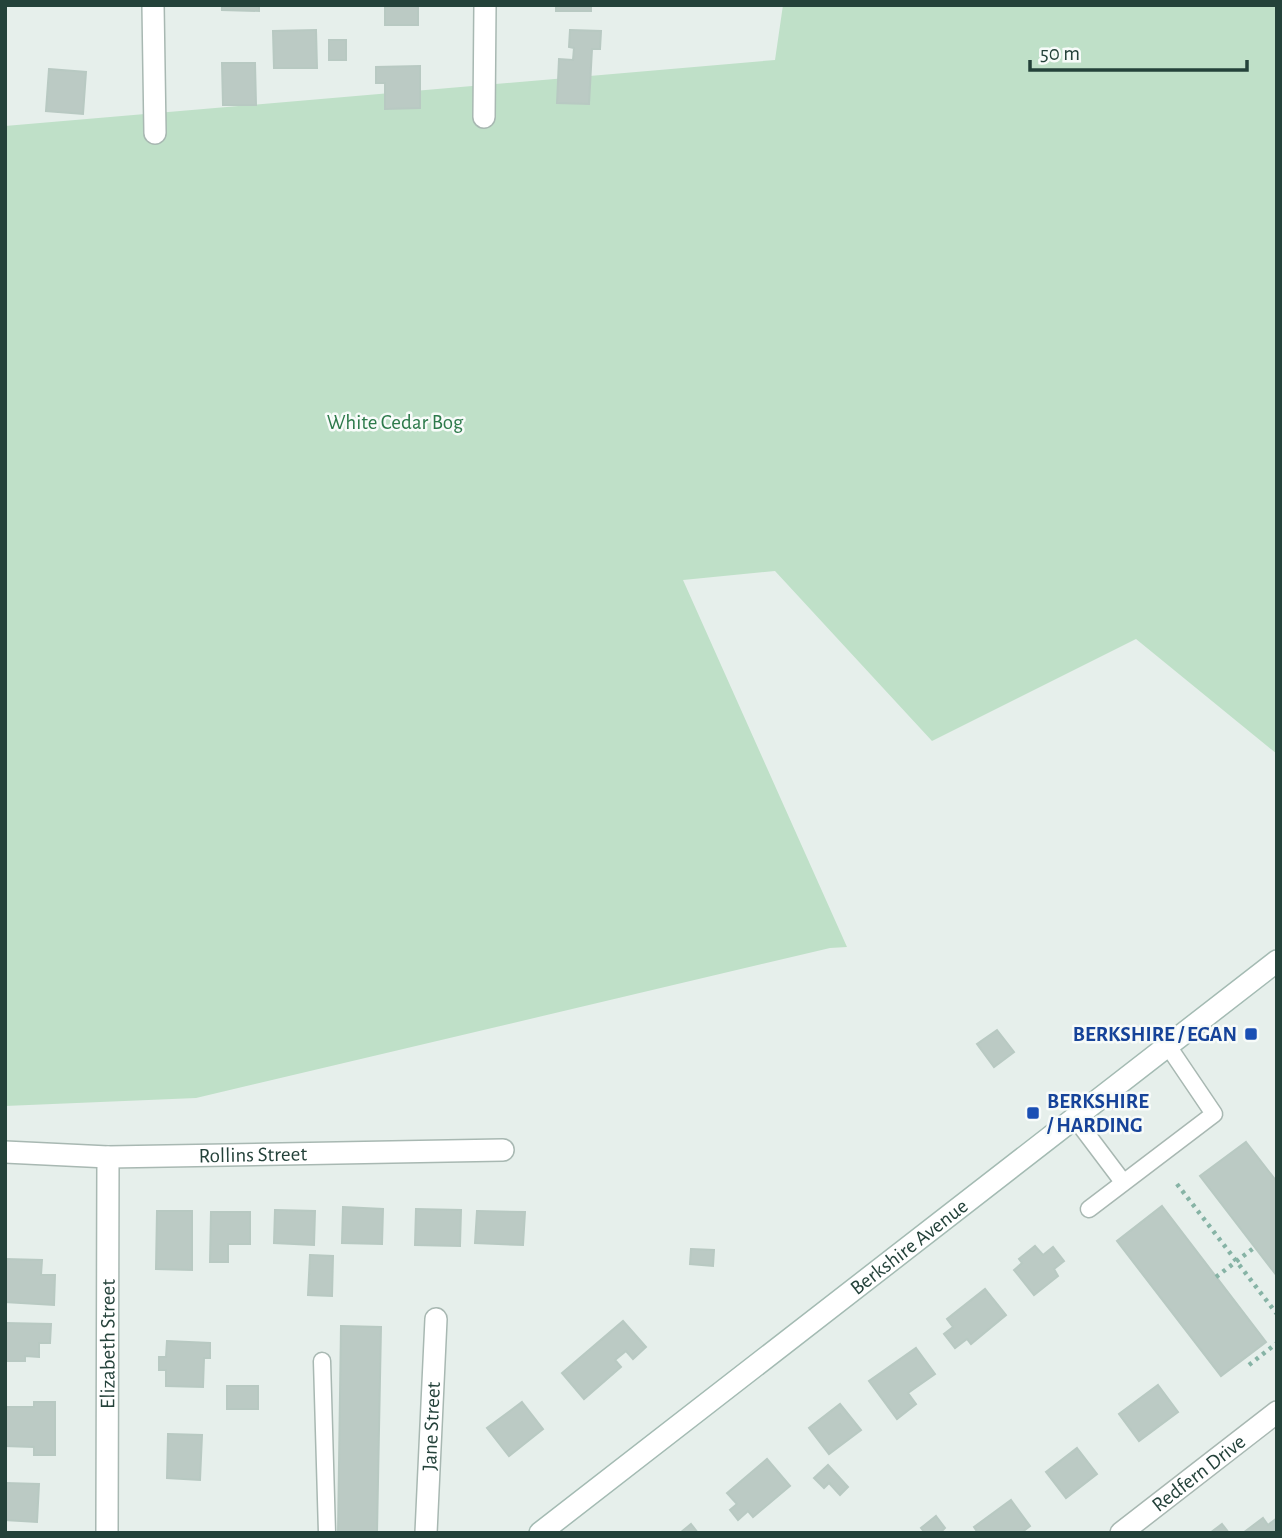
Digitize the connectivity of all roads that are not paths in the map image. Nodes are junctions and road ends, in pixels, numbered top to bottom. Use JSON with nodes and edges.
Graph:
{"nodes":[{"id":1,"x":153,"y":5,"type":"edge"},
{"id":2,"x":485,"y":5,"type":"edge"},
{"id":3,"x":484,"y":117,"type":"dead end"},
{"id":4,"x":155,"y":134,"type":"dead end"},
{"id":5,"x":1277,"y":961,"type":"edge"},
{"id":6,"x":1168,"y":1046,"type":"junction"},
{"id":7,"x":1074,"y":1117,"type":"junction"},
{"id":8,"x":503,"y":1150,"type":"dead end"},
{"id":9,"x":5,"y":1152,"type":"edge"},
{"id":10,"x":108,"y":1157,"type":"junction"},
{"id":11,"x":1123,"y":1182,"type":"junction"},
{"id":12,"x":1089,"y":1209,"type":"dead end"},
{"id":13,"x":436,"y":1319,"type":"dead end"},
{"id":14,"x":322,"y":1361,"type":"dead end"},
{"id":15,"x":1277,"y":1412,"type":"edge"},
{"id":16,"x":107,"y":1533,"type":"edge"},
{"id":17,"x":327,"y":1533,"type":"edge"},
{"id":18,"x":426,"y":1533,"type":"edge"},
{"id":19,"x":540,"y":1533,"type":"edge"},
{"id":20,"x":1121,"y":1533,"type":"edge"}],
"edges":[{"from":1,"to":4,"type":"street"},
{"from":2,"to":3,"type":"street"},
{"from":5,"to":6,"type":"street","name":"Berkshire Avenue"},
{"from":6,"to":7,"type":"street","name":"Berkshire Avenue"},
{"from":6,"to":11,"type":"lane"},
{"from":7,"to":11,"type":"lane"},
{"from":7,"to":19,"type":"street","name":"Berkshire Avenue"},
{"from":8,"to":10,"type":"street","name":"Rollins Street"},
{"from":9,"to":10,"type":"street","name":"Rollins Street"},
{"from":10,"to":16,"type":"street","name":"Elizabeth Street"},
{"from":11,"to":12,"type":"lane"},
{"from":13,"to":18,"type":"street","name":"Jane Street"},
{"from":14,"to":17,"type":"lane"},
{"from":15,"to":20,"type":"street","name":"Redfern Drive"}]}
